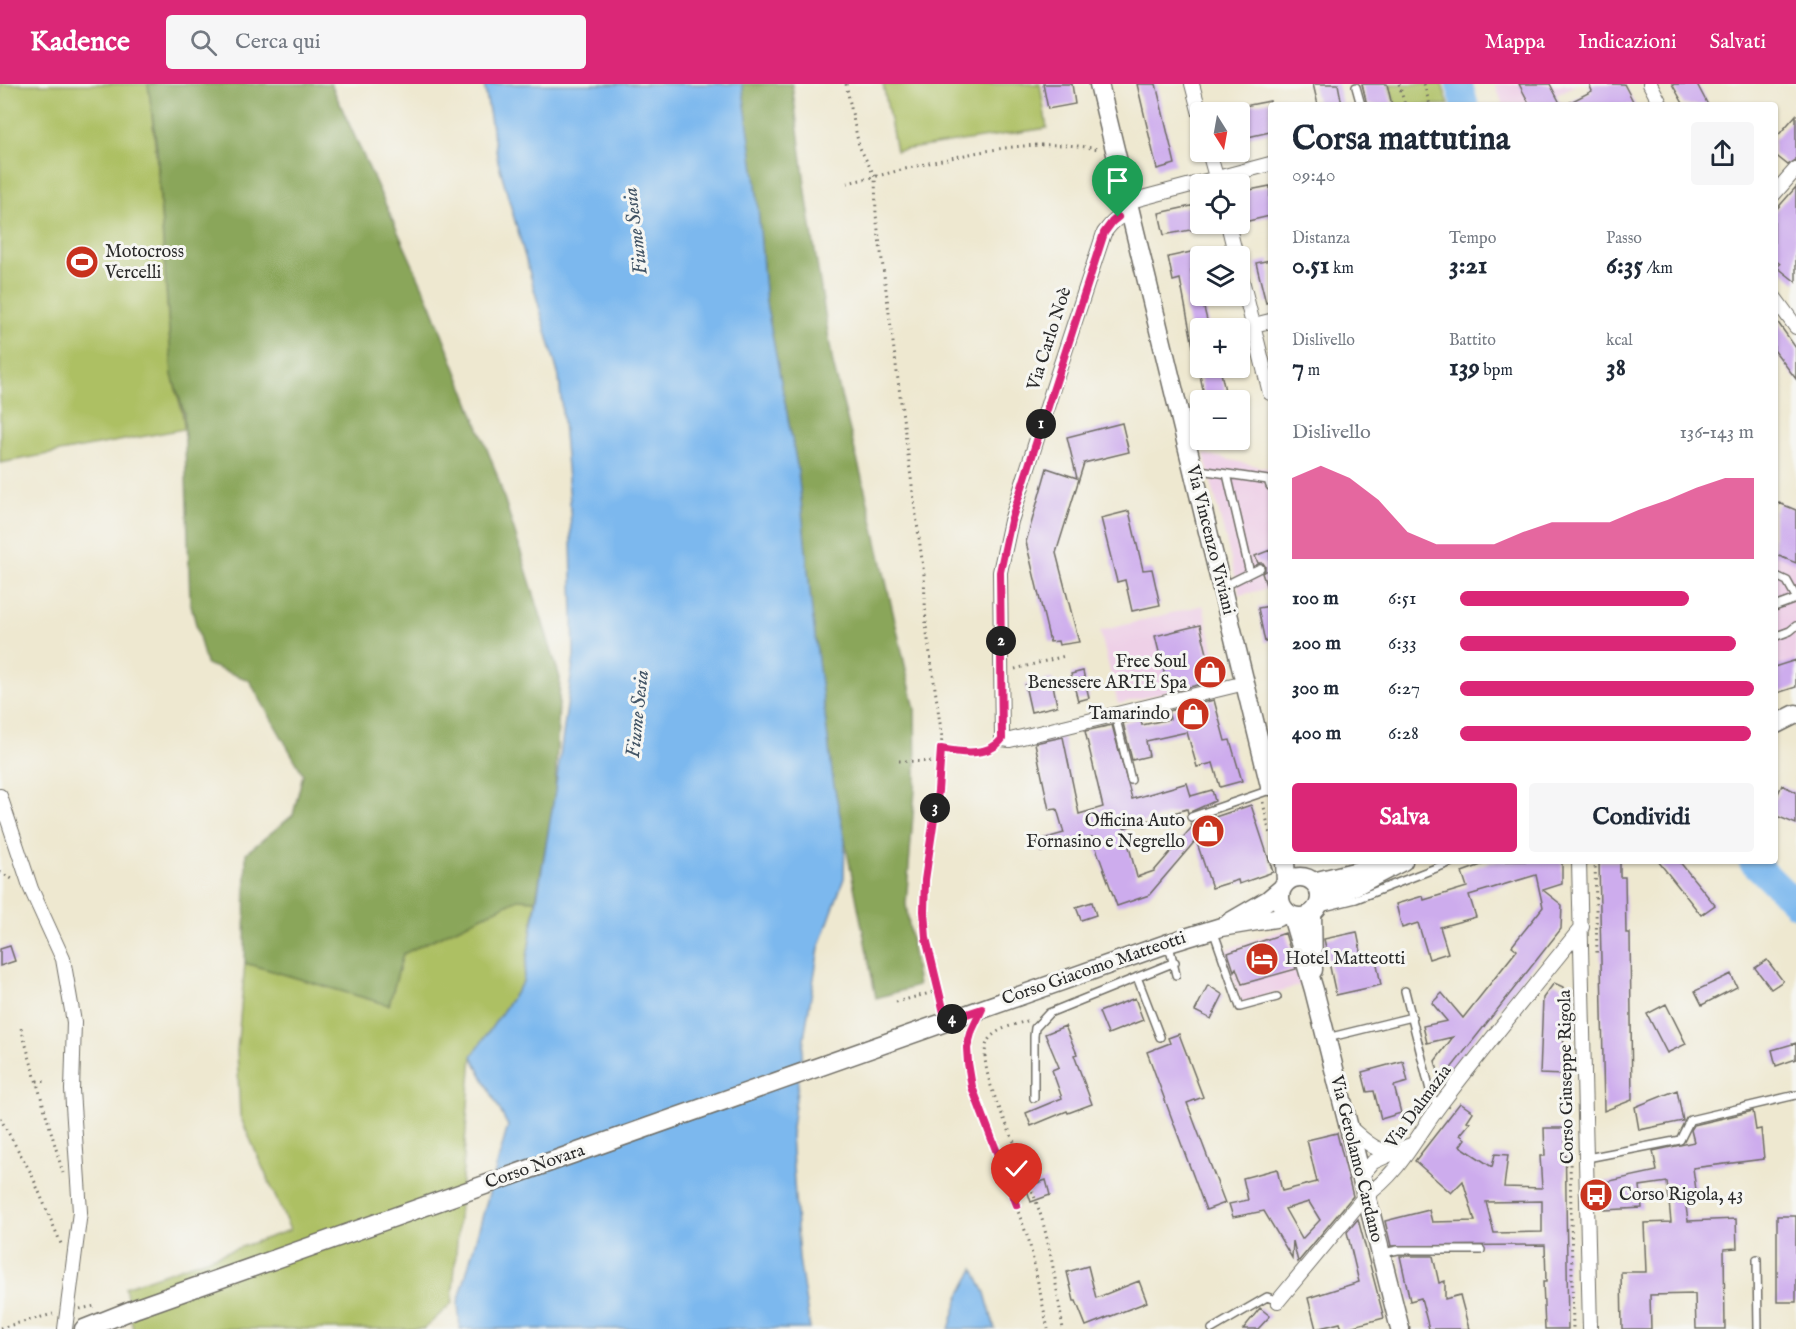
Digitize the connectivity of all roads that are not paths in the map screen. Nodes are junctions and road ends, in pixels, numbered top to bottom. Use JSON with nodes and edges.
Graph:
{"nodes":[{"id":1,"x":1099,"y":84,"type":"edge"},
{"id":2,"x":1192,"y":84,"type":"edge"},
{"id":3,"x":1650,"y":84,"type":"edge"},
{"id":4,"x":1356,"y":87,"type":"dead end"},
{"id":5,"x":1197,"y":102,"type":"edge"},
{"id":6,"x":1360,"y":102,"type":"edge"},
{"id":7,"x":1659,"y":102,"type":"edge"},
{"id":8,"x":1268,"y":165,"type":"edge"},
{"id":9,"x":1796,"y":169,"type":"edge"},
{"id":10,"x":1239,"y":174,"type":"edge"},
{"id":11,"x":1190,"y":189,"type":"edge"},
{"id":12,"x":1778,"y":189,"type":"edge"},
{"id":13,"x":1129,"y":208,"type":"junction"},
{"id":14,"x":1778,"y":302,"type":"edge"},
{"id":15,"x":1249,"y":306,"type":"edge"},
{"id":16,"x":1268,"y":322,"type":"edge"},
{"id":17,"x":1254,"y":325,"type":"junction"},
{"id":18,"x":1796,"y":327,"type":"edge"},
{"id":19,"x":1268,"y":384,"type":"edge"},
{"id":20,"x":1193,"y":469,"type":"junction"},
{"id":21,"x":1227,"y":474,"type":"junction"},
{"id":22,"x":1268,"y":482,"type":"edge"},
{"id":23,"x":1260,"y":568,"type":"dead end"},
{"id":24,"x":1250,"y":573,"type":"junction"},
{"id":25,"x":1778,"y":577,"type":"edge"},
{"id":26,"x":1222,"y":587,"type":"junction"},
{"id":27,"x":1796,"y":598,"type":"edge"},
{"id":28,"x":1778,"y":605,"type":"edge"},
{"id":29,"x":1796,"y":626,"type":"edge"},
{"id":30,"x":1778,"y":636,"type":"edge"},
{"id":31,"x":1245,"y":683,"type":"junction"},
{"id":32,"x":1796,"y":714,"type":"edge"},
{"id":33,"x":1115,"y":715,"type":"junction"},
{"id":34,"x":1796,"y":723,"type":"edge"},
{"id":35,"x":1778,"y":725,"type":"edge"},
{"id":36,"x":1778,"y":726,"type":"edge"},
{"id":37,"x":1268,"y":770,"type":"edge"},
{"id":38,"x":1268,"y":779,"type":"edge"},
{"id":39,"x":1131,"y":780,"type":"dead end"},
{"id":40,"x":0,"y":796,"type":"edge"},
{"id":41,"x":1191,"y":817,"type":"dead end"},
{"id":42,"x":1287,"y":864,"type":"edge"},
{"id":43,"x":1383,"y":864,"type":"edge"},
{"id":44,"x":1396,"y":864,"type":"edge"},
{"id":45,"x":1447,"y":864,"type":"edge"},
{"id":46,"x":1579,"y":864,"type":"edge"},
{"id":47,"x":1296,"y":878,"type":"edge"},
{"id":48,"x":1316,"y":907,"type":"junction"},
{"id":49,"x":1290,"y":914,"type":"junction"},
{"id":50,"x":1582,"y":927,"type":"junction"},
{"id":51,"x":1217,"y":928,"type":"junction"},
{"id":52,"x":1169,"y":943,"type":"junction"},
{"id":53,"x":1174,"y":962,"type":"junction"},
{"id":54,"x":1176,"y":975,"type":"dead end"},
{"id":55,"x":1137,"y":977,"type":"junction"},
{"id":56,"x":1314,"y":990,"type":"junction"},
{"id":57,"x":1405,"y":991,"type":"dead end"},
{"id":58,"x":1277,"y":997,"type":"dead end"},
{"id":59,"x":1412,"y":1017,"type":"junction"},
{"id":60,"x":940,"y":1024,"type":"joint"},
{"id":61,"x":1160,"y":1037,"type":"dead end"},
{"id":62,"x":1326,"y":1038,"type":"junction"},
{"id":63,"x":1796,"y":1095,"type":"edge"},
{"id":64,"x":1034,"y":1098,"type":"dead end"},
{"id":65,"x":1440,"y":1105,"type":"junction"},
{"id":66,"x":1347,"y":1126,"type":"junction"},
{"id":67,"x":1411,"y":1145,"type":"junction"},
{"id":68,"x":1395,"y":1152,"type":"junction"},
{"id":69,"x":1587,"y":1158,"type":"junction"},
{"id":70,"x":1360,"y":1177,"type":"junction"},
{"id":71,"x":1365,"y":1196,"type":"junction"},
{"id":72,"x":1481,"y":1250,"type":"dead end"},
{"id":73,"x":1380,"y":1254,"type":"junction"},
{"id":74,"x":1757,"y":1259,"type":"dead end"},
{"id":75,"x":1278,"y":1301,"type":"joint"},
{"id":76,"x":65,"y":1329,"type":"edge"},
{"id":77,"x":84,"y":1329,"type":"edge"},
{"id":78,"x":1212,"y":1329,"type":"edge"},
{"id":79,"x":1400,"y":1329,"type":"edge"},
{"id":80,"x":1590,"y":1329,"type":"edge"},
{"id":81,"x":1758,"y":1329,"type":"edge"}],
"edges":[{"from":1,"to":13,"type":"main road","name":"Via Vincenzo Viviani"},
{"from":2,"to":5,"type":"street"},
{"from":3,"to":7,"type":"street"},
{"from":4,"to":6,"type":"lane"},
{"from":8,"to":10,"type":"street","name":"Via Carlo Noè"},
{"from":9,"to":12,"type":"street"},
{"from":11,"to":13,"type":"street","name":"Via Carlo Noè"},
{"from":13,"to":20,"type":"main road","name":"Via Vincenzo Viviani"},
{"from":13,"to":33,"type":"street","name":"Via Carlo Noè"},
{"from":14,"to":18,"type":"street"},
{"from":15,"to":17,"type":"street"},
{"from":16,"to":17,"type":"street"},
{"from":17,"to":19,"type":"street"},
{"from":20,"to":21,"type":"lane"},
{"from":20,"to":26,"type":"main road","name":"Via Vincenzo Viviani"},
{"from":21,"to":22,"type":"lane"},
{"from":21,"to":24,"type":"lane"},
{"from":23,"to":24,"type":"lane"},
{"from":24,"to":26,"type":"lane"},
{"from":25,"to":27,"type":"lane"},
{"from":26,"to":31,"type":"main road","name":"Via Vincenzo Viviani"},
{"from":27,"to":28,"type":"lane"},
{"from":29,"to":30,"type":"lane"},
{"from":31,"to":33,"type":"street"},
{"from":31,"to":37,"type":"main road","name":"Via Vincenzo Viviani"},
{"from":32,"to":35,"type":"main road"},
{"from":33,"to":39,"type":"lane"},
{"from":34,"to":36,"type":"main road"},
{"from":38,"to":41,"type":"lane"},
{"from":40,"to":76,"type":"street"},
{"from":42,"to":47,"type":"main road"},
{"from":43,"to":47,"type":"main road","name":"Corso Giacomo Matteotti"},
{"from":44,"to":48,"type":"main road","name":"Corso Giacomo Matteotti"},
{"from":45,"to":48,"type":"lane"},
{"from":46,"to":50,"type":"street","name":"Corso Giuseppe Rigola"},
{"from":47,"to":48,"type":"main road"},
{"from":47,"to":49,"type":"main road"},
{"from":47,"to":51,"type":"main road","name":"Corso Giacomo Matteotti"},
{"from":48,"to":49,"type":"main road"},
{"from":48,"to":56,"type":"main road","name":"Via Gerolamo Cardano"},
{"from":49,"to":51,"type":"main road","name":"Corso Giacomo Matteotti"},
{"from":49,"to":56,"type":"main road","name":"Via Gerolamo Cardano"},
{"from":50,"to":65,"type":"street","name":"Via Dalmazia"},
{"from":50,"to":69,"type":"street","name":"Corso Giuseppe Rigola"},
{"from":51,"to":52,"type":"main road","name":"Corso Giacomo Matteotti"},
{"from":51,"to":58,"type":"lane"},
{"from":52,"to":53,"type":"lane"},
{"from":52,"to":60,"type":"main road","name":"Corso Giacomo Matteotti"},
{"from":53,"to":54,"type":"lane"},
{"from":53,"to":55,"type":"lane"},
{"from":55,"to":61,"type":"lane"},
{"from":55,"to":64,"type":"lane"},
{"from":56,"to":62,"type":"main road","name":"Via Gerolamo Cardano"},
{"from":57,"to":59,"type":"lane"},
{"from":59,"to":62,"type":"lane"},
{"from":59,"to":65,"type":"lane"},
{"from":60,"to":77,"type":"main road","name":"Corso Novara"},
{"from":62,"to":66,"type":"main road","name":"Via Gerolamo Cardano"},
{"from":63,"to":69,"type":"lane"},
{"from":65,"to":67,"type":"street","name":"Via Dalmazia"},
{"from":66,"to":68,"type":"street"},
{"from":66,"to":70,"type":"main road","name":"Via Gerolamo Cardano"},
{"from":67,"to":68,"type":"street"},
{"from":67,"to":71,"type":"street","name":"Via Dalmazia"},
{"from":68,"to":70,"type":"street"},
{"from":69,"to":80,"type":"street","name":"Corso Giuseppe Rigola"},
{"from":70,"to":71,"type":"main road","name":"Via Gerolamo Cardano"},
{"from":71,"to":73,"type":"main road","name":"Via Gerolamo Cardano"},
{"from":71,"to":75,"type":"street","name":"Via Dalmazia"},
{"from":72,"to":73,"type":"lane"},
{"from":73,"to":79,"type":"main road","name":"Via Gerolamo Cardano"},
{"from":74,"to":81,"type":"lane"},
{"from":75,"to":78,"type":"lane"}]}
